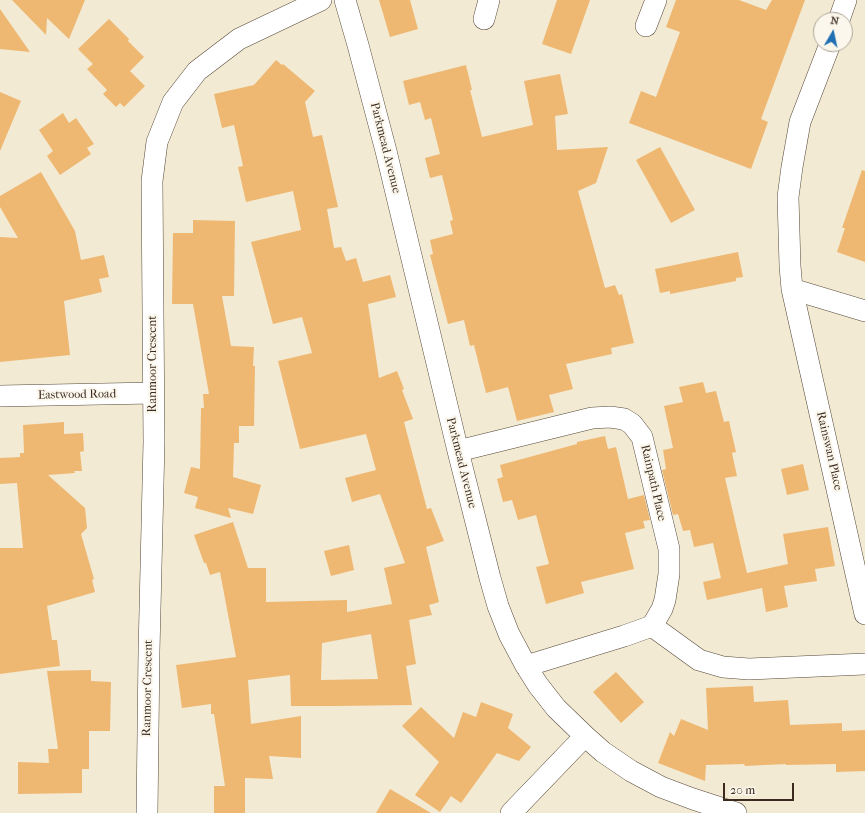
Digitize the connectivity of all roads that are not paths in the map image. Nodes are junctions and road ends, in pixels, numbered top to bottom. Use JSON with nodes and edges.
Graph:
{"nodes":[{"id":1,"x":321,"y":0,"type":"edge"},
{"id":2,"x":344,"y":0,"type":"edge"},
{"id":3,"x":656,"y":0,"type":"edge"},
{"id":4,"x":846,"y":0,"type":"edge"},
{"id":5,"x":842,"y":12,"type":"edge"},
{"id":6,"x":646,"y":26,"type":"dead end"},
{"id":7,"x":827,"y":52,"type":"edge"},
{"id":8,"x":792,"y":289,"type":"junction"},
{"id":9,"x":865,"y":311,"type":"edge"},
{"id":10,"x":153,"y":393,"type":"junction"},
{"id":11,"x":0,"y":396,"type":"edge"},
{"id":12,"x":458,"y":451,"type":"junction"},
{"id":13,"x":865,"y":614,"type":"edge"},
{"id":14,"x":652,"y":626,"type":"junction"},
{"id":15,"x":865,"y":664,"type":"edge"},
{"id":16,"x":526,"y":666,"type":"junction"},
{"id":17,"x":585,"y":736,"type":"junction"},
{"id":18,"x":147,"y":813,"type":"edge"},
{"id":19,"x":511,"y":813,"type":"edge"},
{"id":20,"x":736,"y":813,"type":"edge"}],
"edges":[{"from":1,"to":10,"type":"street","name":"Ranmoor Crescent"},
{"from":2,"to":12,"type":"street","name":"Parkmead Avenue"},
{"from":3,"to":6,"type":"street"},
{"from":4,"to":5,"type":"street"},
{"from":7,"to":8,"type":"street","name":"Rainswan Place"},
{"from":8,"to":9,"type":"street"},
{"from":8,"to":13,"type":"street","name":"Rainswan Place"},
{"from":10,"to":11,"type":"street","name":"Eastwood Road"},
{"from":10,"to":18,"type":"street","name":"Ranmoor Crescent"},
{"from":12,"to":14,"type":"street","name":"Rainpath Place"},
{"from":12,"to":16,"type":"street","name":"Parkmead Avenue"},
{"from":14,"to":15,"type":"street"},
{"from":14,"to":16,"type":"street"},
{"from":16,"to":17,"type":"street","name":"Parkmead Avenue"},
{"from":17,"to":19,"type":"street"},
{"from":17,"to":20,"type":"street","name":"Parkmead Avenue"}]}
